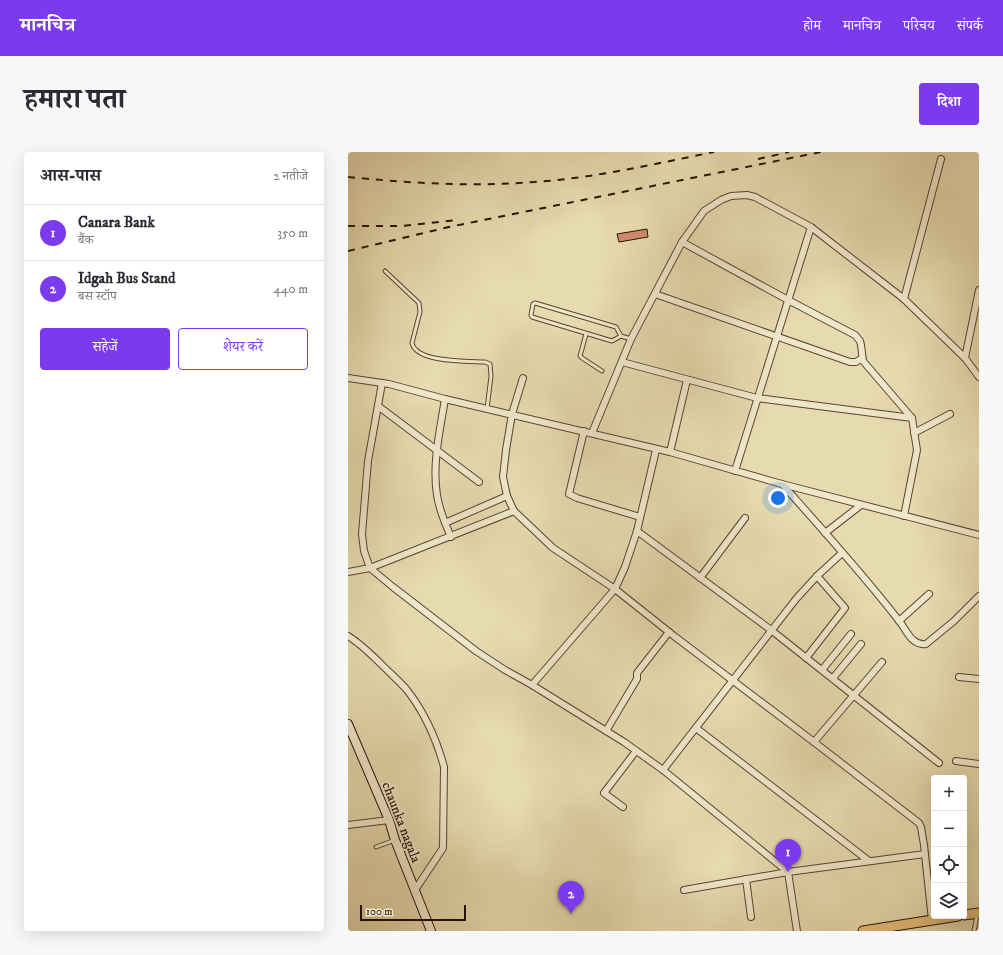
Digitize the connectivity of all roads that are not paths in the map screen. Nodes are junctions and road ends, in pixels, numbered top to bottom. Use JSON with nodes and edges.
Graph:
{"nodes":[{"id":1,"x":941,"y":159,"type":"dead end"},
{"id":2,"x":811,"y":227,"type":"junction"},
{"id":3,"x":682,"y":242,"type":"junction"},
{"id":4,"x":385,"y":271,"type":"dead end"},
{"id":5,"x":979,"y":290,"type":"edge"},
{"id":6,"x":655,"y":294,"type":"junction"},
{"id":7,"x":904,"y":299,"type":"junction"},
{"id":8,"x":788,"y":300,"type":"junction"},
{"id":9,"x":586,"y":334,"type":"junction"},
{"id":10,"x":622,"y":336,"type":"junction"},
{"id":11,"x":777,"y":337,"type":"junction"},
{"id":12,"x":631,"y":339,"type":"junction"},
{"id":13,"x":862,"y":358,"type":"junction"},
{"id":14,"x":965,"y":358,"type":"junction"},
{"id":15,"x":622,"y":362,"type":"junction"},
{"id":16,"x":602,"y":370,"type":"dead end"},
{"id":17,"x":979,"y":377,"type":"edge"},
{"id":18,"x":348,"y":378,"type":"edge"},
{"id":19,"x":523,"y":378,"type":"dead end"},
{"id":20,"x":687,"y":380,"type":"junction"},
{"id":21,"x":382,"y":383,"type":"junction"},
{"id":22,"x":758,"y":398,"type":"junction"},
{"id":23,"x":445,"y":399,"type":"junction"},
{"id":24,"x":378,"y":406,"type":"junction"},
{"id":25,"x":487,"y":409,"type":"junction"},
{"id":26,"x":512,"y":414,"type":"junction"},
{"id":27,"x":950,"y":414,"type":"dead end"},
{"id":28,"x":912,"y":418,"type":"junction"},
{"id":29,"x":584,"y":431,"type":"junction"},
{"id":30,"x":914,"y":432,"type":"junction"},
{"id":31,"x":592,"y":433,"type":"junction"},
{"id":32,"x":438,"y":450,"type":"junction"},
{"id":33,"x":656,"y":450,"type":"junction"},
{"id":34,"x":670,"y":452,"type":"junction"},
{"id":35,"x":735,"y":471,"type":"junction"},
{"id":36,"x":479,"y":482,"type":"dead end"},
{"id":37,"x":782,"y":484,"type":"junction"},
{"id":38,"x":507,"y":496,"type":"junction"},
{"id":39,"x":861,"y":505,"type":"junction"},
{"id":40,"x":514,"y":511,"type":"junction"},
{"id":41,"x":904,"y":516,"type":"junction"},
{"id":42,"x":640,"y":517,"type":"junction"},
{"id":43,"x":745,"y":518,"type":"dead end"},
{"id":44,"x":445,"y":523,"type":"junction"},
{"id":45,"x":637,"y":531,"type":"junction"},
{"id":46,"x":825,"y":533,"type":"junction"},
{"id":47,"x":979,"y":534,"type":"edge"},
{"id":48,"x":451,"y":537,"type":"junction"},
{"id":49,"x":842,"y":553,"type":"junction"},
{"id":50,"x":370,"y":568,"type":"junction"},
{"id":51,"x":348,"y":572,"type":"edge"},
{"id":52,"x":817,"y":576,"type":"junction"},
{"id":53,"x":700,"y":578,"type":"junction"},
{"id":54,"x":615,"y":589,"type":"junction"},
{"id":55,"x":929,"y":594,"type":"dead end"},
{"id":56,"x":979,"y":596,"type":"edge"},
{"id":57,"x":899,"y":621,"type":"junction"},
{"id":58,"x":771,"y":630,"type":"junction"},
{"id":59,"x":669,"y":632,"type":"junction"},
{"id":60,"x":851,"y":634,"type":"dead end"},
{"id":61,"x":348,"y":636,"type":"edge"},
{"id":62,"x":861,"y":644,"type":"dead end"},
{"id":63,"x":806,"y":658,"type":"junction"},
{"id":64,"x":882,"y":662,"type":"dead end"},
{"id":65,"x":822,"y":670,"type":"junction"},
{"id":66,"x":960,"y":677,"type":"dead end"},
{"id":67,"x":833,"y":678,"type":"junction"},
{"id":68,"x":979,"y":679,"type":"edge"},
{"id":69,"x":733,"y":680,"type":"junction"},
{"id":70,"x":532,"y":685,"type":"junction"},
{"id":71,"x":854,"y":695,"type":"junction"},
{"id":72,"x":348,"y":724,"type":"edge"},
{"id":73,"x":696,"y":728,"type":"junction"},
{"id":74,"x":606,"y":731,"type":"junction"},
{"id":75,"x":814,"y":742,"type":"junction"},
{"id":76,"x":636,"y":751,"type":"junction"},
{"id":77,"x":956,"y":761,"type":"dead end"},
{"id":78,"x":939,"y":762,"type":"dead end"},
{"id":79,"x":979,"y":764,"type":"edge"},
{"id":80,"x":663,"y":770,"type":"junction"},
{"id":81,"x":623,"y":807,"type":"dead end"},
{"id":82,"x":389,"y":820,"type":"junction"},
{"id":83,"x":348,"y":825,"type":"edge"},
{"id":84,"x":395,"y":840,"type":"junction"},
{"id":85,"x":376,"y":847,"type":"dead end"},
{"id":86,"x":925,"y":854,"type":"junction"},
{"id":87,"x":869,"y":861,"type":"junction"},
{"id":88,"x":788,"y":872,"type":"junction"},
{"id":89,"x":746,"y":879,"type":"junction"},
{"id":90,"x":415,"y":890,"type":"junction"},
{"id":91,"x":684,"y":890,"type":"dead end"},
{"id":92,"x":978,"y":913,"type":"edge"},
{"id":93,"x":967,"y":915,"type":"edge"},
{"id":94,"x":751,"y":917,"type":"dead end"},
{"id":95,"x":938,"y":919,"type":"edge"},
{"id":96,"x":932,"y":920,"type":"junction"},
{"id":97,"x":431,"y":931,"type":"edge"},
{"id":98,"x":797,"y":931,"type":"edge"},
{"id":99,"x":863,"y":931,"type":"edge"},
{"id":100,"x":974,"y":931,"type":"edge"}],
"edges":[{"from":1,"to":7,"type":"street"},
{"from":2,"to":3,"type":"street"},
{"from":2,"to":7,"type":"street"},
{"from":2,"to":8,"type":"street"},
{"from":3,"to":6,"type":"street"},
{"from":3,"to":8,"type":"street"},
{"from":4,"to":25,"type":"lane"},
{"from":5,"to":14,"type":"street"},
{"from":6,"to":11,"type":"street"},
{"from":6,"to":12,"type":"street"},
{"from":7,"to":14,"type":"street"},
{"from":8,"to":11,"type":"street"},
{"from":8,"to":13,"type":"street"},
{"from":9,"to":10,"type":"lane"},
{"from":9,"to":10,"type":"lane"},
{"from":9,"to":16,"type":"lane"},
{"from":10,"to":12,"type":"lane"},
{"from":11,"to":13,"type":"street"},
{"from":11,"to":22,"type":"street"},
{"from":12,"to":15,"type":"street"},
{"from":13,"to":28,"type":"street"},
{"from":14,"to":17,"type":"street"},
{"from":15,"to":20,"type":"street"},
{"from":15,"to":31,"type":"street"},
{"from":18,"to":21,"type":"street"},
{"from":19,"to":26,"type":"street"},
{"from":20,"to":22,"type":"street"},
{"from":20,"to":34,"type":"street"},
{"from":21,"to":23,"type":"street"},
{"from":21,"to":24,"type":"street"},
{"from":22,"to":28,"type":"street"},
{"from":22,"to":35,"type":"street"},
{"from":23,"to":25,"type":"street"},
{"from":23,"to":32,"type":"street"},
{"from":24,"to":32,"type":"street"},
{"from":24,"to":50,"type":"street"},
{"from":25,"to":26,"type":"street"},
{"from":26,"to":29,"type":"street"},
{"from":26,"to":38,"type":"street"},
{"from":27,"to":30,"type":"street"},
{"from":28,"to":30,"type":"street"},
{"from":29,"to":31,"type":"street"},
{"from":29,"to":42,"type":"street"},
{"from":30,"to":41,"type":"street"},
{"from":31,"to":33,"type":"street"},
{"from":32,"to":36,"type":"street"},
{"from":32,"to":44,"type":"street"},
{"from":33,"to":34,"type":"street"},
{"from":33,"to":42,"type":"street"},
{"from":34,"to":35,"type":"street"},
{"from":35,"to":37,"type":"street"},
{"from":37,"to":39,"type":"street"},
{"from":37,"to":46,"type":"street"},
{"from":38,"to":40,"type":"street"},
{"from":38,"to":44,"type":"street"},
{"from":39,"to":41,"type":"street"},
{"from":39,"to":46,"type":"street"},
{"from":40,"to":48,"type":"street"},
{"from":40,"to":54,"type":"street"},
{"from":41,"to":47,"type":"street"},
{"from":42,"to":45,"type":"street"},
{"from":43,"to":53,"type":"street"},
{"from":44,"to":48,"type":"street"},
{"from":45,"to":53,"type":"street"},
{"from":45,"to":54,"type":"street"},
{"from":46,"to":49,"type":"street"},
{"from":48,"to":50,"type":"street"},
{"from":49,"to":52,"type":"street"},
{"from":49,"to":57,"type":"street"},
{"from":50,"to":51,"type":"street"},
{"from":50,"to":70,"type":"street"},
{"from":52,"to":58,"type":"street"},
{"from":52,"to":63,"type":"street"},
{"from":53,"to":58,"type":"street"},
{"from":54,"to":59,"type":"street"},
{"from":54,"to":70,"type":"street"},
{"from":55,"to":57,"type":"street"},
{"from":56,"to":57,"type":"street"},
{"from":58,"to":63,"type":"street"},
{"from":58,"to":69,"type":"street"},
{"from":59,"to":69,"type":"street"},
{"from":59,"to":74,"type":"street"},
{"from":60,"to":65,"type":"street"},
{"from":61,"to":90,"type":"street"},
{"from":62,"to":67,"type":"street"},
{"from":63,"to":65,"type":"street"},
{"from":64,"to":71,"type":"street"},
{"from":65,"to":67,"type":"street"},
{"from":66,"to":68,"type":"street"},
{"from":67,"to":71,"type":"street"},
{"from":69,"to":73,"type":"street"},
{"from":69,"to":75,"type":"street"},
{"from":70,"to":74,"type":"street"},
{"from":71,"to":75,"type":"street"},
{"from":71,"to":78,"type":"street"},
{"from":72,"to":82,"type":"main road","name":"chaunka nagala"},
{"from":73,"to":80,"type":"street"},
{"from":73,"to":87,"type":"street"},
{"from":74,"to":76,"type":"street"},
{"from":75,"to":86,"type":"street"},
{"from":76,"to":80,"type":"street"},
{"from":76,"to":81,"type":"street"},
{"from":77,"to":79,"type":"street"},
{"from":80,"to":88,"type":"street"},
{"from":82,"to":83,"type":"street"},
{"from":82,"to":84,"type":"main road","name":"chaunka nagala"},
{"from":84,"to":85,"type":"lane"},
{"from":84,"to":90,"type":"main road","name":"chaunka nagala"},
{"from":86,"to":87,"type":"street"},
{"from":86,"to":96,"type":"street"},
{"from":87,"to":88,"type":"street"},
{"from":88,"to":89,"type":"street"},
{"from":88,"to":98,"type":"street"},
{"from":89,"to":91,"type":"street"},
{"from":89,"to":94,"type":"street"},
{"from":90,"to":97,"type":"main road","name":"chaunka nagala"},
{"from":92,"to":93,"type":"main road"},
{"from":92,"to":100,"type":"lane"},
{"from":95,"to":96,"type":"main road"},
{"from":96,"to":99,"type":"main road"}]}
